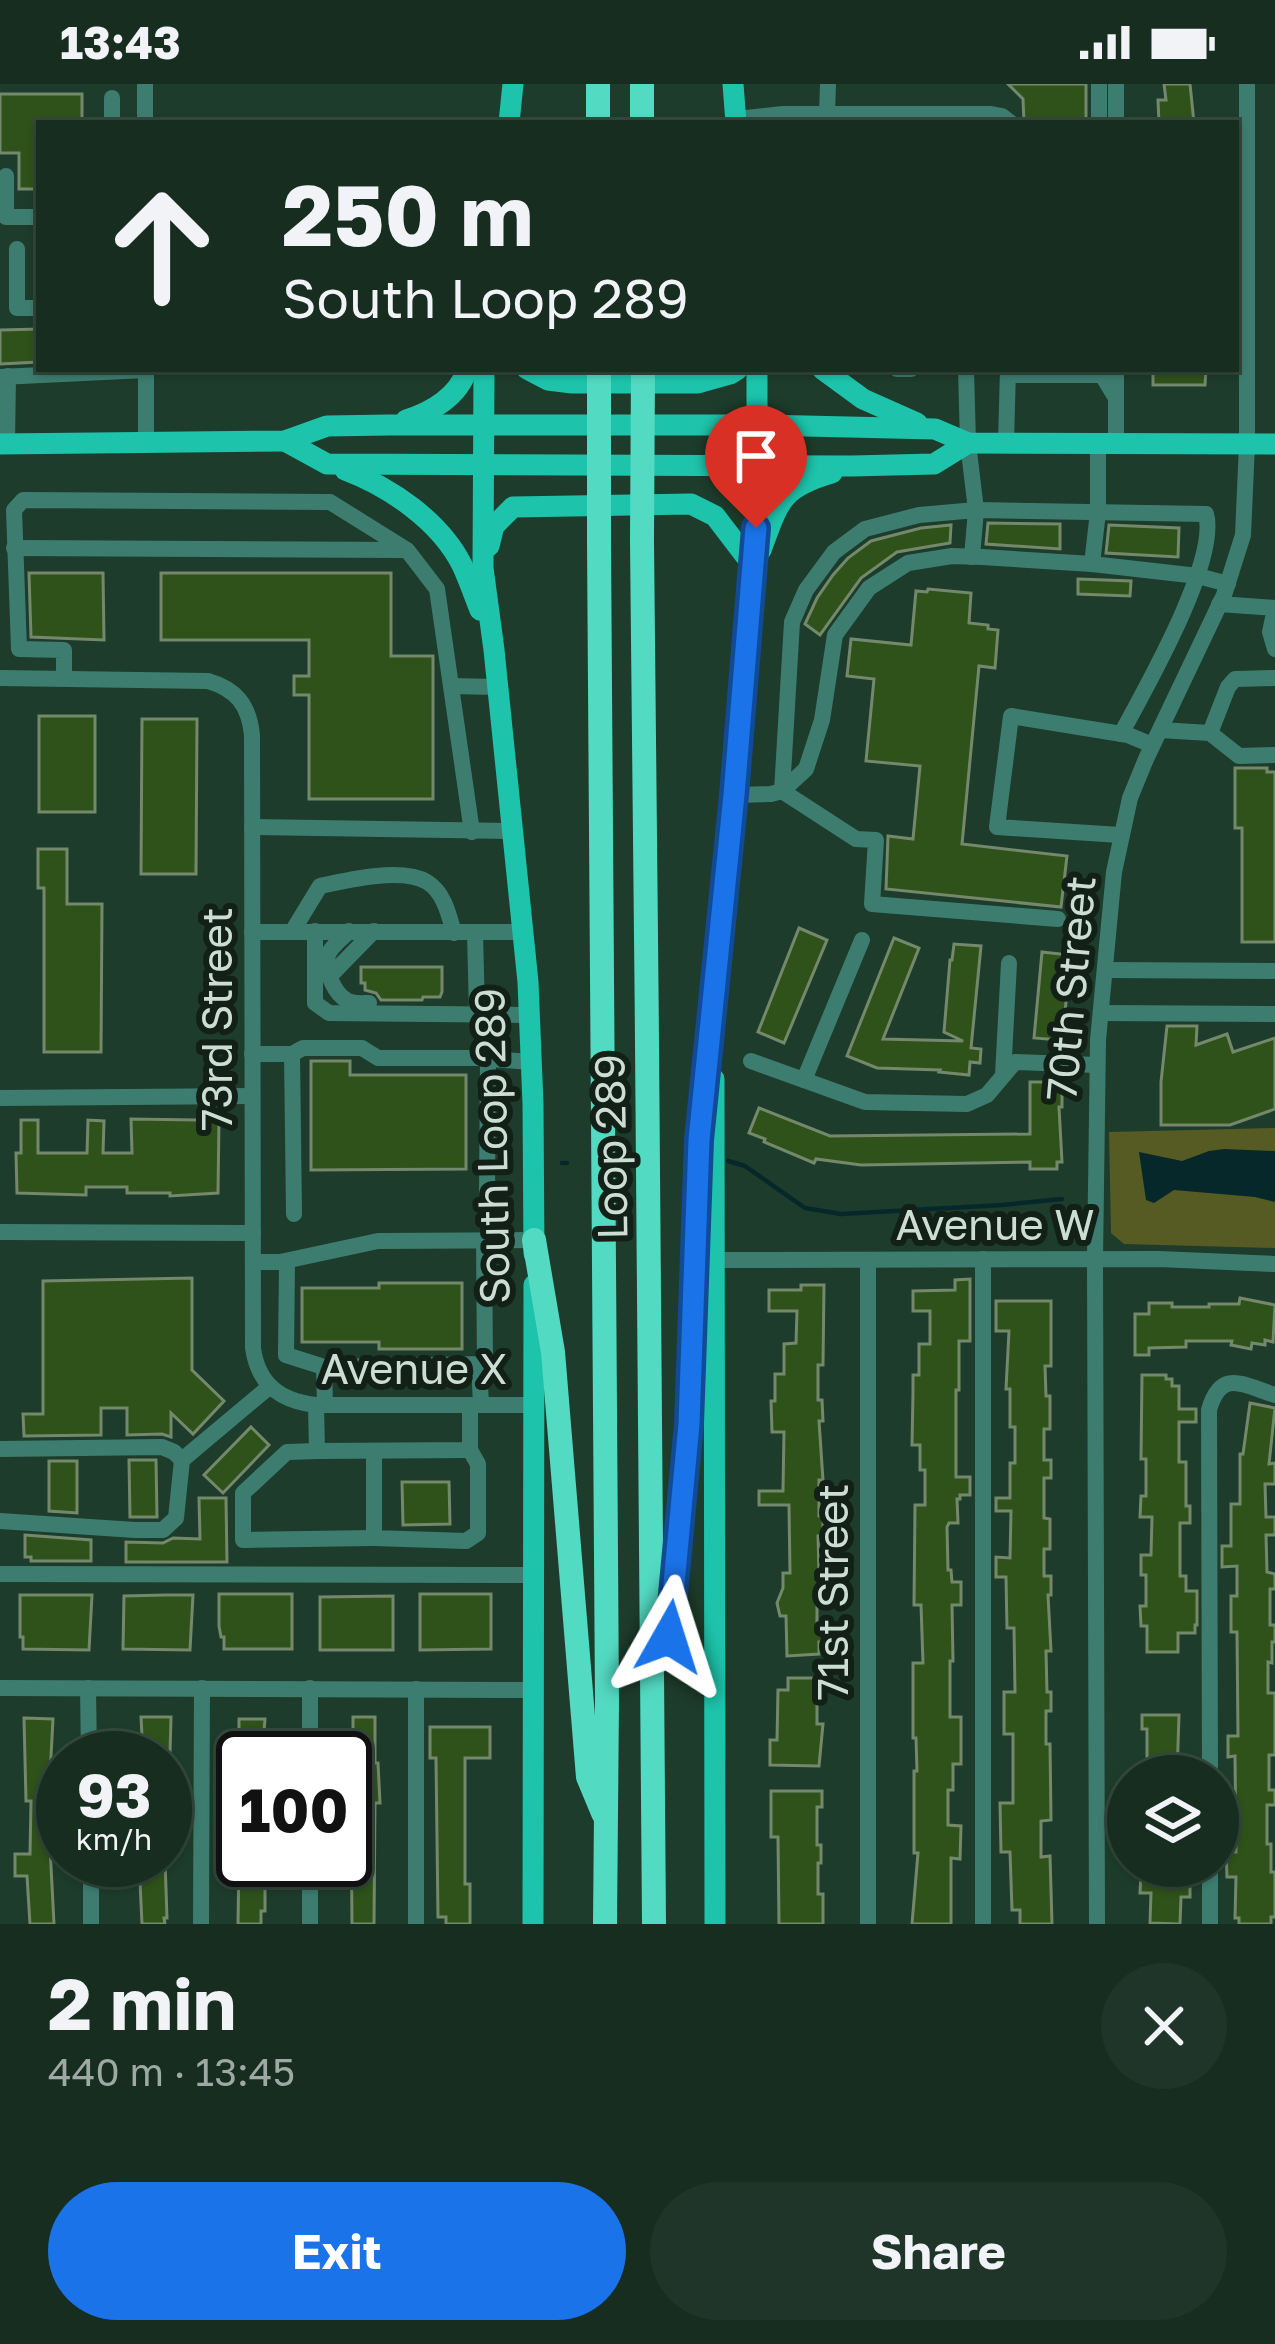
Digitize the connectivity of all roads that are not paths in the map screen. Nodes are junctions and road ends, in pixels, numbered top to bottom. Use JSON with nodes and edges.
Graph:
{"nodes":[{"id":1,"x":145,"y":84,"type":"edge"},
{"id":2,"x":513,"y":84,"type":"edge"},
{"id":3,"x":598,"y":84,"type":"edge"},
{"id":4,"x":642,"y":84,"type":"edge"},
{"id":5,"x":733,"y":84,"type":"edge"},
{"id":6,"x":828,"y":84,"type":"edge"},
{"id":7,"x":1099,"y":84,"type":"edge"},
{"id":8,"x":1116,"y":84,"type":"edge"},
{"id":9,"x":1247,"y":84,"type":"edge"},
{"id":10,"x":112,"y":98,"type":"dead end"},
{"id":11,"x":827,"y":114,"type":"junction"},
{"id":12,"x":874,"y":118,"type":"edge"},
{"id":13,"x":920,"y":118,"type":"edge"},
{"id":14,"x":775,"y":119,"type":"edge"},
{"id":15,"x":965,"y":119,"type":"edge"},
{"id":16,"x":112,"y":120,"type":"edge"},
{"id":17,"x":145,"y":120,"type":"edge"},
{"id":18,"x":509,"y":120,"type":"edge"},
{"id":19,"x":598,"y":120,"type":"edge"},
{"id":20,"x":643,"y":120,"type":"edge"},
{"id":21,"x":736,"y":120,"type":"edge"},
{"id":22,"x":1008,"y":120,"type":"edge"},
{"id":23,"x":1099,"y":120,"type":"edge"},
{"id":24,"x":1116,"y":120,"type":"edge"},
{"id":25,"x":6,"y":176,"type":"dead end"},
{"id":26,"x":36,"y":217,"type":"edge"},
{"id":27,"x":17,"y":249,"type":"dead end"},
{"id":28,"x":36,"y":308,"type":"edge"},
{"id":29,"x":85,"y":372,"type":"edge"},
{"id":30,"x":146,"y":372,"type":"edge"},
{"id":31,"x":466,"y":372,"type":"edge"},
{"id":32,"x":484,"y":372,"type":"edge"},
{"id":33,"x":533,"y":372,"type":"edge"},
{"id":34,"x":598,"y":372,"type":"edge"},
{"id":35,"x":643,"y":372,"type":"edge"},
{"id":36,"x":733,"y":372,"type":"edge"},
{"id":37,"x":757,"y":372,"type":"edge"},
{"id":38,"x":826,"y":372,"type":"edge"},
{"id":39,"x":964,"y":372,"type":"edge"},
{"id":40,"x":1008,"y":372,"type":"edge"},
{"id":41,"x":1106,"y":372,"type":"edge"},
{"id":42,"x":4,"y":376,"type":"edge"},
{"id":43,"x":482,"y":423,"type":"junction"},
{"id":44,"x":389,"y":424,"type":"junction"},
{"id":45,"x":758,"y":425,"type":"junction"},
{"id":46,"x":935,"y":429,"type":"junction"},
{"id":47,"x":285,"y":441,"type":"junction"},
{"id":48,"x":146,"y":443,"type":"junction"},
{"id":49,"x":968,"y":443,"type":"junction"},
{"id":50,"x":1006,"y":443,"type":"junction"},
{"id":51,"x":3,"y":444,"type":"edge"},
{"id":52,"x":1107,"y":444,"type":"junction"},
{"id":53,"x":1247,"y":444,"type":"junction"},
{"id":54,"x":1275,"y":444,"type":"edge"},
{"id":55,"x":327,"y":464,"type":"junction"},
{"id":56,"x":482,"y":466,"type":"junction"},
{"id":57,"x":852,"y":466,"type":"junction"},
{"id":58,"x":758,"y":467,"type":"junction"},
{"id":59,"x":976,"y":510,"type":"junction"},
{"id":60,"x":1098,"y":512,"type":"junction"},
{"id":61,"x":14,"y":548,"type":"junction"},
{"id":62,"x":406,"y":550,"type":"junction"},
{"id":63,"x":972,"y":557,"type":"junction"},
{"id":64,"x":1092,"y":564,"type":"junction"},
{"id":65,"x":754,"y":567,"type":"junction"},
{"id":66,"x":483,"y":568,"type":"junction"},
{"id":67,"x":1198,"y":576,"type":"junction"},
{"id":68,"x":1228,"y":584,"type":"junction"},
{"id":69,"x":8,"y":591,"type":"edge"},
{"id":70,"x":1220,"y":604,"type":"junction"},
{"id":71,"x":1275,"y":609,"type":"edge"},
{"id":72,"x":494,"y":650,"type":"junction"},
{"id":73,"x":1275,"y":650,"type":"edge"},
{"id":74,"x":0,"y":678,"type":"edge"},
{"id":75,"x":64,"y":678,"type":"junction"},
{"id":76,"x":1275,"y":678,"type":"edge"},
{"id":77,"x":451,"y":686,"type":"junction"},
{"id":78,"x":497,"y":686,"type":"junction"},
{"id":79,"x":1121,"y":734,"type":"junction"},
{"id":80,"x":1210,"y":734,"type":"junction"},
{"id":81,"x":1156,"y":738,"type":"junction"},
{"id":82,"x":1275,"y":755,"type":"edge"},
{"id":83,"x":782,"y":791,"type":"junction"},
{"id":84,"x":734,"y":795,"type":"junction"},
{"id":85,"x":252,"y":827,"type":"junction"},
{"id":86,"x":513,"y":831,"type":"junction"},
{"id":87,"x":472,"y":832,"type":"junction"},
{"id":88,"x":1120,"y":835,"type":"junction"},
{"id":89,"x":1058,"y":920,"type":"dead end"},
{"id":90,"x":349,"y":931,"type":"junction"},
{"id":91,"x":374,"y":931,"type":"junction"},
{"id":92,"x":252,"y":932,"type":"junction"},
{"id":93,"x":292,"y":932,"type":"junction"},
{"id":94,"x":315,"y":932,"type":"junction"},
{"id":95,"x":454,"y":932,"type":"junction"},
{"id":96,"x":523,"y":932,"type":"junction"},
{"id":97,"x":475,"y":933,"type":"junction"},
{"id":98,"x":862,"y":940,"type":"dead end"},
{"id":99,"x":1010,"y":963,"type":"dead end"},
{"id":100,"x":1105,"y":970,"type":"junction"},
{"id":101,"x":1275,"y":971,"type":"edge"},
{"id":102,"x":331,"y":976,"type":"junction"},
{"id":103,"x":472,"y":1013,"type":"junction"},
{"id":104,"x":1101,"y":1013,"type":"junction"},
{"id":105,"x":1275,"y":1014,"type":"edge"},
{"id":106,"x":529,"y":1015,"type":"junction"},
{"id":107,"x":712,"y":1015,"type":"junction"},
{"id":108,"x":252,"y":1054,"type":"junction"},
{"id":109,"x":292,"y":1054,"type":"junction"},
{"id":110,"x":488,"y":1060,"type":"junction"},
{"id":111,"x":531,"y":1061,"type":"junction"},
{"id":112,"x":751,"y":1061,"type":"dead end"},
{"id":113,"x":1097,"y":1065,"type":"junction"},
{"id":114,"x":1003,"y":1075,"type":"junction"},
{"id":115,"x":804,"y":1080,"type":"junction"},
{"id":116,"x":252,"y":1096,"type":"junction"},
{"id":117,"x":0,"y":1098,"type":"edge"},
{"id":118,"x":487,"y":1194,"type":"dead end"},
{"id":119,"x":294,"y":1214,"type":"dead end"},
{"id":120,"x":0,"y":1232,"type":"edge"},
{"id":121,"x":253,"y":1233,"type":"junction"},
{"id":122,"x":484,"y":1240,"type":"junction"},
{"id":123,"x":534,"y":1240,"type":"junction"},
{"id":124,"x":983,"y":1259,"type":"junction"},
{"id":125,"x":1095,"y":1259,"type":"junction"},
{"id":126,"x":716,"y":1260,"type":"junction"},
{"id":127,"x":868,"y":1260,"type":"junction"},
{"id":128,"x":286,"y":1261,"type":"junction"},
{"id":129,"x":253,"y":1262,"type":"junction"},
{"id":130,"x":1275,"y":1264,"type":"edge"},
{"id":131,"x":253,"y":1348,"type":"joint"},
{"id":132,"x":479,"y":1364,"type":"junction"},
{"id":133,"x":324,"y":1367,"type":"junction"},
{"id":134,"x":269,"y":1387,"type":"junction"},
{"id":135,"x":1275,"y":1395,"type":"edge"},
{"id":136,"x":320,"y":1405,"type":"junction"},
{"id":137,"x":476,"y":1405,"type":"junction"},
{"id":138,"x":534,"y":1405,"type":"junction"},
{"id":139,"x":0,"y":1449,"type":"edge"},
{"id":140,"x":374,"y":1450,"type":"junction"},
{"id":141,"x":470,"y":1450,"type":"junction"},
{"id":142,"x":317,"y":1451,"type":"junction"},
{"id":143,"x":182,"y":1460,"type":"junction"},
{"id":144,"x":0,"y":1521,"type":"edge"},
{"id":145,"x":374,"y":1538,"type":"junction"},
{"id":146,"x":0,"y":1574,"type":"edge"},
{"id":147,"x":533,"y":1575,"type":"junction"},
{"id":148,"x":0,"y":1688,"type":"edge"},
{"id":149,"x":88,"y":1688,"type":"junction"},
{"id":150,"x":202,"y":1688,"type":"junction"},
{"id":151,"x":310,"y":1688,"type":"junction"},
{"id":152,"x":416,"y":1689,"type":"junction"},
{"id":153,"x":533,"y":1690,"type":"junction"},
{"id":154,"x":89,"y":1731,"type":"edge"},
{"id":155,"x":310,"y":1731,"type":"edge"},
{"id":156,"x":1210,"y":1755,"type":"edge"},
{"id":157,"x":654,"y":1771,"type":"junction"},
{"id":158,"x":607,"y":1822,"type":"junction"},
{"id":159,"x":91,"y":1887,"type":"edge"},
{"id":160,"x":310,"y":1887,"type":"edge"},
{"id":161,"x":1210,"y":1887,"type":"edge"},
{"id":162,"x":92,"y":1924,"type":"edge"},
{"id":163,"x":201,"y":1924,"type":"edge"},
{"id":164,"x":310,"y":1924,"type":"edge"},
{"id":165,"x":416,"y":1924,"type":"edge"},
{"id":166,"x":533,"y":1924,"type":"edge"},
{"id":167,"x":605,"y":1924,"type":"edge"},
{"id":168,"x":654,"y":1924,"type":"edge"},
{"id":169,"x":715,"y":1924,"type":"edge"},
{"id":170,"x":868,"y":1924,"type":"edge"},
{"id":171,"x":983,"y":1924,"type":"edge"},
{"id":172,"x":1097,"y":1924,"type":"edge"},
{"id":173,"x":1210,"y":1924,"type":"edge"}],
"edges":[{"from":1,"to":17,"type":"street"},
{"from":2,"to":18,"type":"main road"},
{"from":3,"to":19,"type":"highway"},
{"from":4,"to":20,"type":"highway"},
{"from":5,"to":21,"type":"main road"},
{"from":6,"to":11,"type":"street"},
{"from":7,"to":23,"type":"street"},
{"from":8,"to":24,"type":"street"},
{"from":9,"to":53,"type":"street","name":"70th Street"},
{"from":10,"to":16,"type":"street"},
{"from":11,"to":12,"type":"street"},
{"from":11,"to":14,"type":"street"},
{"from":12,"to":13,"type":"street"},
{"from":13,"to":15,"type":"street"},
{"from":15,"to":22,"type":"street"},
{"from":25,"to":26,"type":"street"},
{"from":27,"to":28,"type":"street"},
{"from":29,"to":42,"type":"street"},
{"from":30,"to":48,"type":"street"},
{"from":31,"to":44,"type":"main road"},
{"from":32,"to":43,"type":"main road","name":"South Loop 289"},
{"from":33,"to":36,"type":"main road"},
{"from":34,"to":158,"type":"highway","name":"Loop 289","bridge":true},
{"from":35,"to":157,"type":"highway","name":"Loop 289","bridge":true},
{"from":37,"to":45,"type":"main road"},
{"from":38,"to":46,"type":"main road"},
{"from":39,"to":49,"type":"street"},
{"from":40,"to":50,"type":"street"},
{"from":41,"to":52,"type":"street"},
{"from":42,"to":51,"type":"street"},
{"from":43,"to":44,"type":"main road"},
{"from":43,"to":45,"type":"main road"},
{"from":43,"to":56,"type":"main road","name":"South Loop 289"},
{"from":44,"to":47,"type":"main road"},
{"from":45,"to":46,"type":"main road"},
{"from":45,"to":58,"type":"main road"},
{"from":46,"to":49,"type":"main road"},
{"from":47,"to":48,"type":"main road"},
{"from":47,"to":55,"type":"main road"},
{"from":48,"to":51,"type":"main road"},
{"from":49,"to":50,"type":"main road"},
{"from":49,"to":57,"type":"main road"},
{"from":49,"to":59,"type":"street"},
{"from":50,"to":52,"type":"main road"},
{"from":52,"to":53,"type":"main road"},
{"from":52,"to":60,"type":"street"},
{"from":53,"to":54,"type":"main road"},
{"from":53,"to":68,"type":"street","name":"70th Street"},
{"from":55,"to":56,"type":"main road"},
{"from":55,"to":72,"type":"main road"},
{"from":56,"to":58,"type":"main road"},
{"from":56,"to":66,"type":"main road","name":"South Loop 289"},
{"from":57,"to":58,"type":"main road"},
{"from":57,"to":65,"type":"main road"},
{"from":58,"to":65,"type":"main road"},
{"from":59,"to":60,"type":"street"},
{"from":59,"to":63,"type":"street"},
{"from":59,"to":83,"type":"street"},
{"from":60,"to":64,"type":"street"},
{"from":60,"to":67,"type":"street"},
{"from":61,"to":62,"type":"street"},
{"from":61,"to":62,"type":"street"},
{"from":61,"to":69,"type":"street"},
{"from":62,"to":77,"type":"street"},
{"from":63,"to":64,"type":"street"},
{"from":63,"to":83,"type":"street"},
{"from":64,"to":67,"type":"street"},
{"from":65,"to":66,"type":"main road"},
{"from":65,"to":84,"type":"main road"},
{"from":66,"to":72,"type":"main road","name":"South Loop 289"},
{"from":67,"to":68,"type":"street"},
{"from":67,"to":79,"type":"street"},
{"from":68,"to":70,"type":"street","name":"70th Street"},
{"from":69,"to":75,"type":"street"},
{"from":70,"to":71,"type":"street"},
{"from":70,"to":81,"type":"street","name":"70th Street"},
{"from":71,"to":73,"type":"street"},
{"from":72,"to":78,"type":"main road","name":"South Loop 289"},
{"from":74,"to":75,"type":"street"},
{"from":75,"to":85,"type":"street","name":"73rd Street"},
{"from":76,"to":80,"type":"street"},
{"from":77,"to":78,"type":"street"},
{"from":77,"to":87,"type":"street"},
{"from":78,"to":86,"type":"main road","name":"South Loop 289"},
{"from":79,"to":81,"type":"street"},
{"from":79,"to":88,"type":"street"},
{"from":80,"to":81,"type":"street"},
{"from":80,"to":82,"type":"street"},
{"from":81,"to":88,"type":"street","name":"70th Street"},
{"from":83,"to":84,"type":"street"},
{"from":83,"to":89,"type":"street"},
{"from":84,"to":107,"type":"main road"},
{"from":85,"to":87,"type":"street"},
{"from":85,"to":92,"type":"street","name":"73rd Street"},
{"from":86,"to":87,"type":"street"},
{"from":86,"to":96,"type":"main road","name":"South Loop 289"},
{"from":88,"to":100,"type":"street","name":"70th Street"},
{"from":90,"to":91,"type":"street"},
{"from":90,"to":94,"type":"street"},
{"from":90,"to":102,"type":"street"},
{"from":91,"to":95,"type":"street"},
{"from":91,"to":102,"type":"street"},
{"from":92,"to":93,"type":"street"},
{"from":92,"to":108,"type":"street","name":"73rd Street"},
{"from":93,"to":94,"type":"street"},
{"from":93,"to":95,"type":"street"},
{"from":94,"to":103,"type":"street"},
{"from":95,"to":97,"type":"street"},
{"from":96,"to":97,"type":"street"},
{"from":96,"to":106,"type":"main road","name":"South Loop 289"},
{"from":97,"to":103,"type":"street"},
{"from":98,"to":115,"type":"street"},
{"from":99,"to":114,"type":"street"},
{"from":100,"to":101,"type":"street"},
{"from":100,"to":104,"type":"street","name":"70th Street"},
{"from":102,"to":103,"type":"street"},
{"from":103,"to":106,"type":"street"},
{"from":104,"to":105,"type":"street"},
{"from":104,"to":113,"type":"street","name":"70th Street"},
{"from":106,"to":111,"type":"main road","name":"South Loop 289"},
{"from":107,"to":126,"type":"main road"},
{"from":107,"to":157,"type":"highway"},
{"from":108,"to":109,"type":"street"},
{"from":108,"to":116,"type":"street","name":"73rd Street"},
{"from":109,"to":110,"type":"street"},
{"from":109,"to":119,"type":"street"},
{"from":110,"to":111,"type":"street"},
{"from":110,"to":118,"type":"street"},
{"from":111,"to":123,"type":"main road","name":"South Loop 289"},
{"from":112,"to":115,"type":"street"},
{"from":113,"to":114,"type":"street"},
{"from":113,"to":125,"type":"street","name":"70th Street"},
{"from":114,"to":115,"type":"street"},
{"from":116,"to":117,"type":"street"},
{"from":116,"to":121,"type":"street","name":"73rd Street"},
{"from":120,"to":121,"type":"street"},
{"from":121,"to":129,"type":"street","name":"73rd Street"},
{"from":122,"to":123,"type":"street"},
{"from":122,"to":128,"type":"street"},
{"from":122,"to":132,"type":"street"},
{"from":123,"to":138,"type":"main road","name":"South Loop 289"},
{"from":123,"to":158,"type":"highway"},
{"from":124,"to":125,"type":"street","name":"Avenue W"},
{"from":124,"to":127,"type":"street","name":"Avenue W"},
{"from":124,"to":171,"type":"street"},
{"from":125,"to":130,"type":"street","name":"Avenue W"},
{"from":125,"to":172,"type":"street","name":"70th Street"},
{"from":126,"to":127,"type":"street","name":"Avenue W"},
{"from":126,"to":169,"type":"main road"},
{"from":127,"to":170,"type":"street","name":"71st Street"},
{"from":128,"to":129,"type":"street"},
{"from":128,"to":133,"type":"street"},
{"from":129,"to":131,"type":"street","name":"73rd Street"},
{"from":131,"to":134,"type":"street","name":"Avenue X"},
{"from":132,"to":133,"type":"street"},
{"from":132,"to":137,"type":"street"},
{"from":133,"to":136,"type":"street"},
{"from":134,"to":136,"type":"street","name":"Avenue X"},
{"from":134,"to":143,"type":"street"},
{"from":135,"to":156,"type":"street"},
{"from":136,"to":137,"type":"street","name":"Avenue X"},
{"from":136,"to":142,"type":"street"},
{"from":137,"to":138,"type":"street","name":"Avenue X"},
{"from":137,"to":141,"type":"street"},
{"from":138,"to":147,"type":"main road","name":"South Loop 289"},
{"from":139,"to":143,"type":"street"},
{"from":140,"to":141,"type":"street"},
{"from":140,"to":142,"type":"street"},
{"from":140,"to":145,"type":"street"},
{"from":141,"to":145,"type":"street"},
{"from":142,"to":145,"type":"street"},
{"from":143,"to":144,"type":"street"},
{"from":146,"to":147,"type":"street"},
{"from":147,"to":153,"type":"main road","name":"South Loop 289"},
{"from":148,"to":149,"type":"street"},
{"from":149,"to":150,"type":"street"},
{"from":149,"to":154,"type":"street"},
{"from":150,"to":151,"type":"street"},
{"from":150,"to":163,"type":"street"},
{"from":151,"to":152,"type":"street"},
{"from":151,"to":155,"type":"street"},
{"from":152,"to":153,"type":"street"},
{"from":152,"to":165,"type":"street"},
{"from":153,"to":166,"type":"main road","name":"South Loop 289"},
{"from":157,"to":168,"type":"highway","name":"Loop 289"},
{"from":158,"to":167,"type":"highway","name":"Loop 289"},
{"from":159,"to":162,"type":"street"},
{"from":160,"to":164,"type":"street"},
{"from":161,"to":173,"type":"street"}]}
